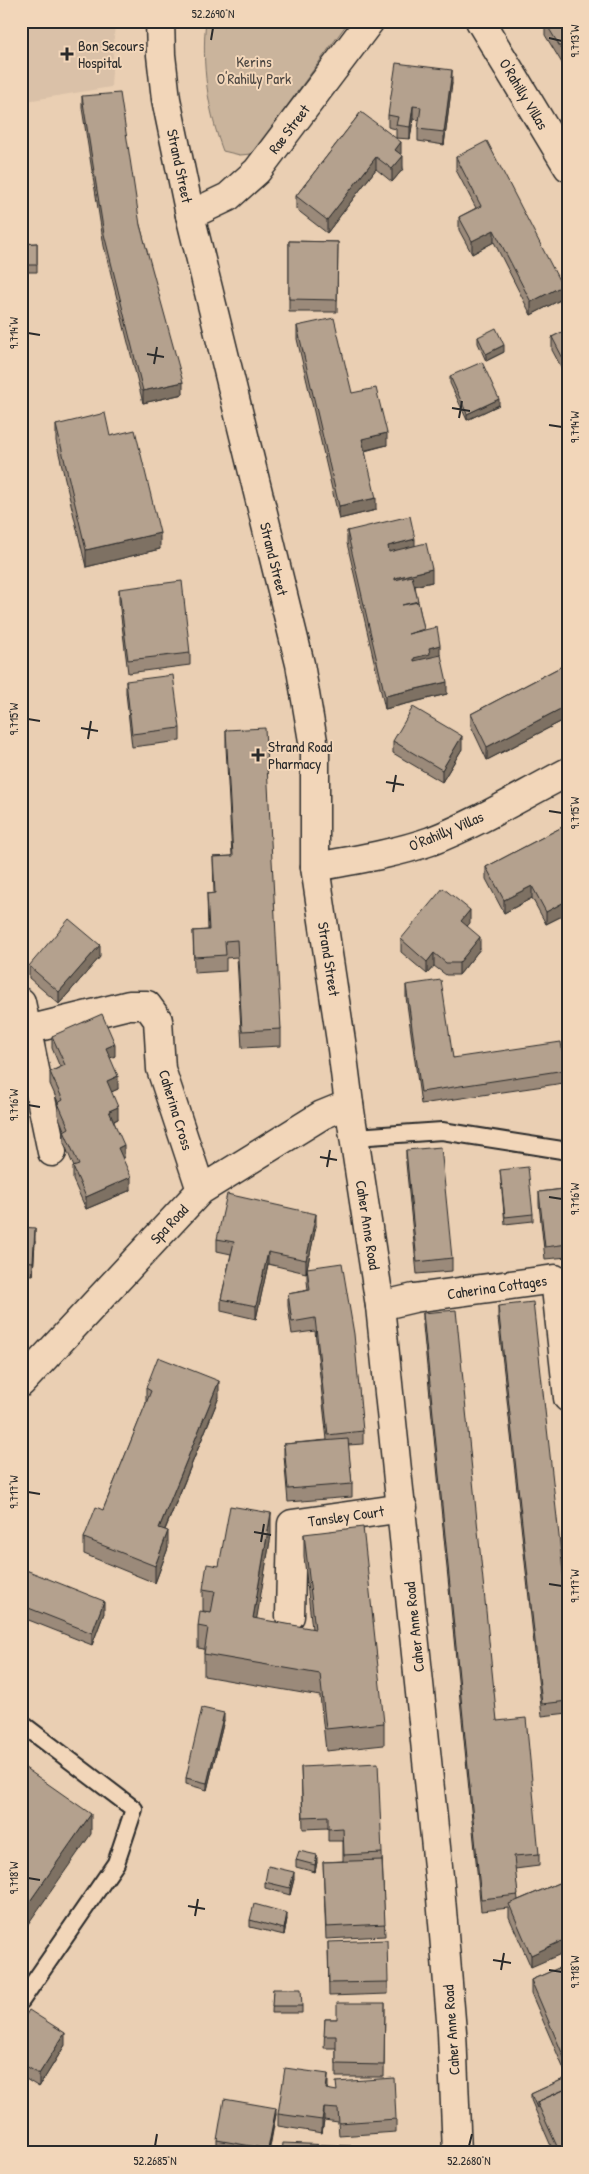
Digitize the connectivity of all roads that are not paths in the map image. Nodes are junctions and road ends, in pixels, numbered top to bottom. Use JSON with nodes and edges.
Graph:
{"nodes":[{"id":1,"x":160,"y":21,"type":"edge"},
{"id":2,"x":370,"y":21,"type":"edge"},
{"id":3,"x":480,"y":21,"type":"edge"},
{"id":4,"x":568,"y":167,"type":"edge"},
{"id":5,"x":190,"y":215,"type":"junction"},
{"id":6,"x":568,"y":772,"type":"edge"},
{"id":7,"x":315,"y":867,"type":"junction"},
{"id":8,"x":21,"y":1002,"type":"edge"},
{"id":9,"x":27,"y":1030,"type":"junction"},
{"id":10,"x":349,"y":1104,"type":"junction"},
{"id":11,"x":355,"y":1138,"type":"junction"},
{"id":12,"x":568,"y":1151,"type":"edge"},
{"id":13,"x":52,"y":1152,"type":"dead end"},
{"id":14,"x":201,"y":1190,"type":"junction"},
{"id":15,"x":380,"y":1306,"type":"junction"},
{"id":16,"x":23,"y":1378,"type":"edge"},
{"id":17,"x":568,"y":1398,"type":"edge"},
{"id":18,"x":402,"y":1508,"type":"junction"},
{"id":19,"x":290,"y":1616,"type":"dead end"},
{"id":20,"x":21,"y":1723,"type":"edge"},
{"id":21,"x":21,"y":2001,"type":"edge"},
{"id":22,"x":457,"y":2153,"type":"edge"}],
"edges":[{"from":1,"to":5,"type":"street","name":"Strand Street"},
{"from":2,"to":5,"type":"street","name":"Rae Street"},
{"from":3,"to":4,"type":"street","name":"O'Rahilly Villas"},
{"from":5,"to":7,"type":"street","name":"Strand Street"},
{"from":6,"to":7,"type":"street","name":"O'Rahilly Villas"},
{"from":7,"to":10,"type":"street","name":"Strand Street"},
{"from":8,"to":9,"type":"street"},
{"from":9,"to":13,"type":"street"},
{"from":9,"to":14,"type":"street","name":"Caherina Cross"},
{"from":10,"to":11,"type":"street","name":"Caher Anne Road"},
{"from":10,"to":14,"type":"street","name":"Spa Road"},
{"from":11,"to":12,"type":"lane"},
{"from":11,"to":15,"type":"street","name":"Caher Anne Road"},
{"from":14,"to":16,"type":"street","name":"Spa Road"},
{"from":15,"to":17,"type":"street","name":"Caherina Cottages"},
{"from":15,"to":18,"type":"street","name":"Caher Anne Road"},
{"from":18,"to":19,"type":"street","name":"Tansley Court"},
{"from":18,"to":22,"type":"street","name":"Caher Anne Road"},
{"from":20,"to":21,"type":"lane"}]}
